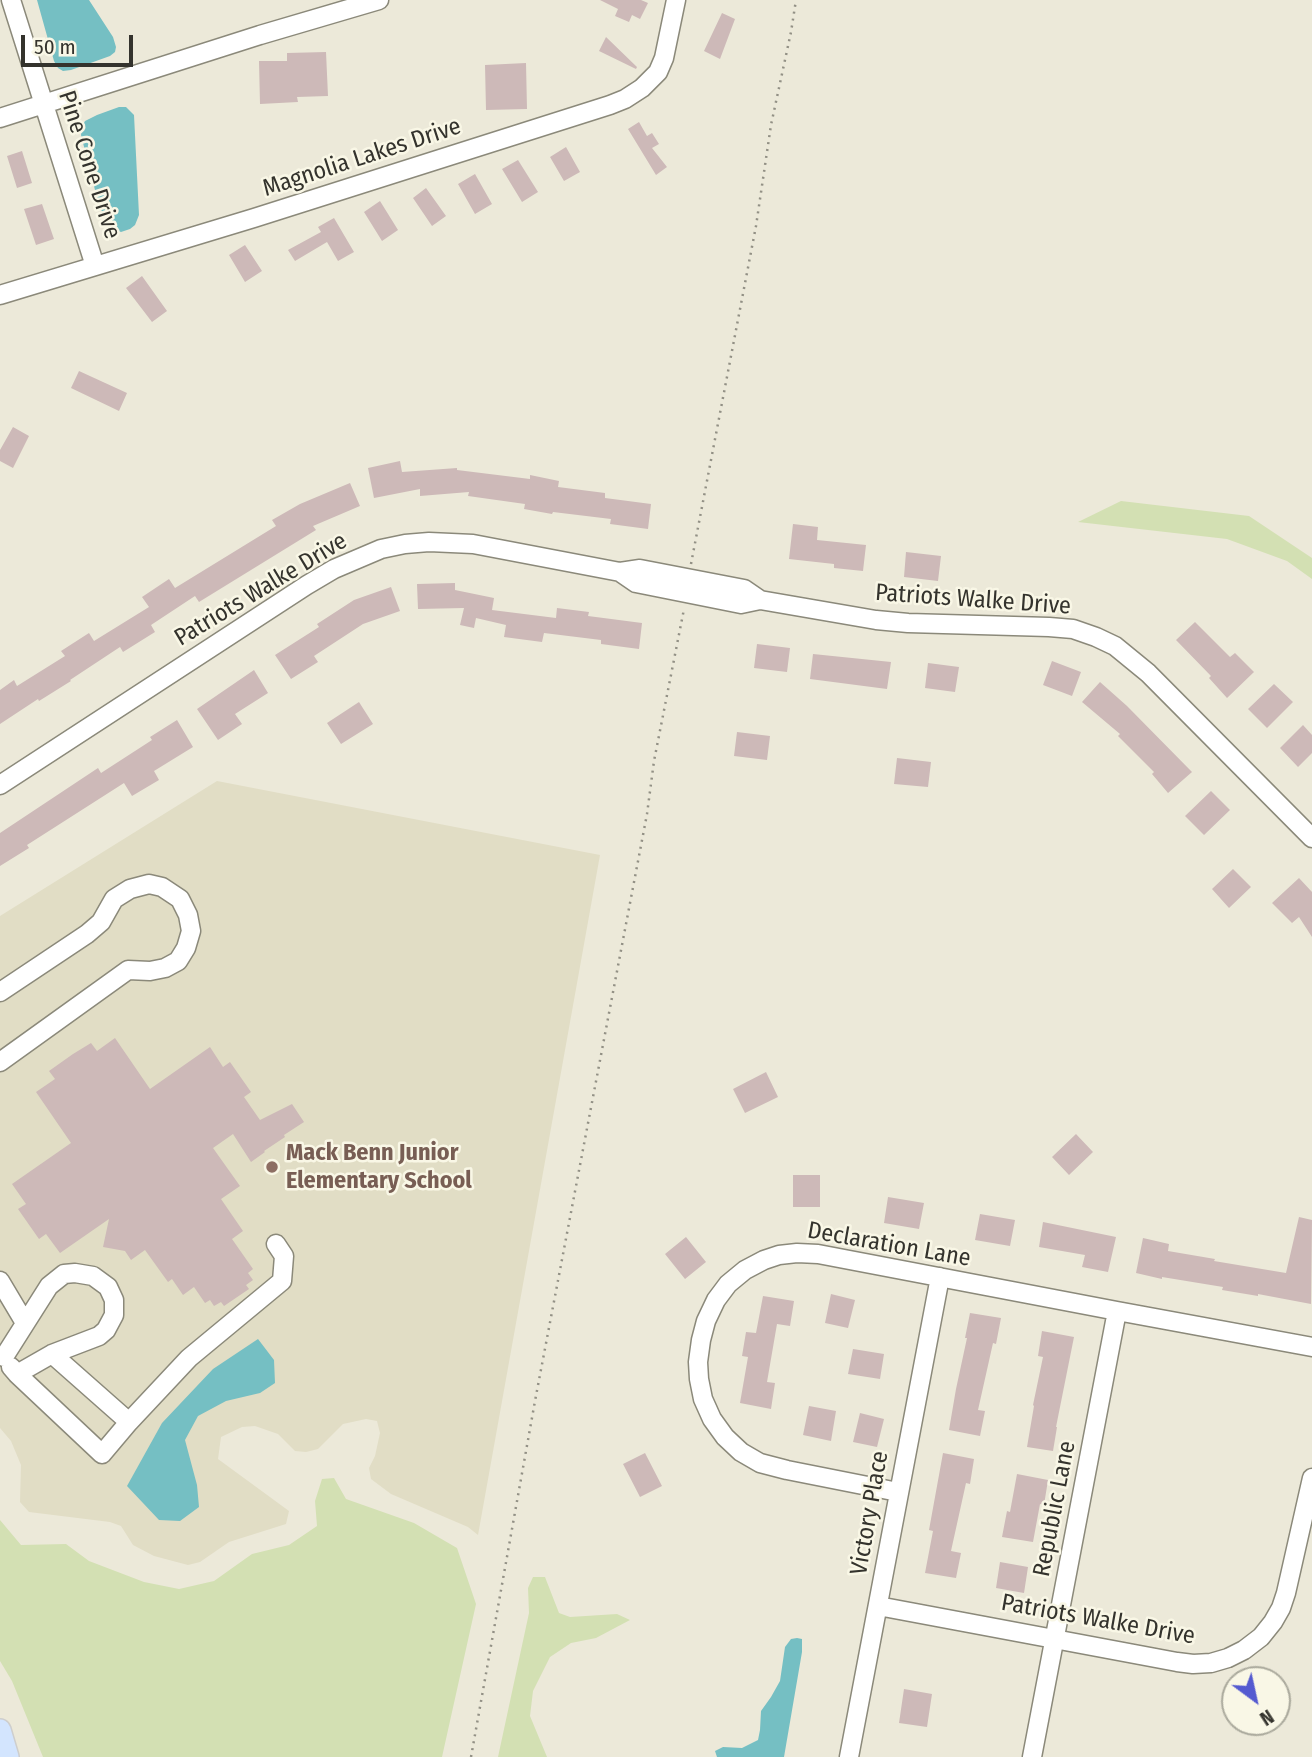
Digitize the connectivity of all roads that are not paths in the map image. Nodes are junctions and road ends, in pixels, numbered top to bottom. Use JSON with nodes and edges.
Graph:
{"nodes":[{"id":1,"x":11,"y":0,"type":"edge"},
{"id":2,"x":379,"y":0,"type":"edge"},
{"id":3,"x":676,"y":0,"type":"edge"},
{"id":4,"x":43,"y":104,"type":"junction"},
{"id":5,"x":0,"y":118,"type":"edge"},
{"id":6,"x":95,"y":265,"type":"junction"},
{"id":7,"x":0,"y":295,"type":"edge"},
{"id":8,"x":0,"y":785,"type":"edge"},
{"id":9,"x":1312,"y":838,"type":"edge"},
{"id":10,"x":0,"y":992,"type":"edge"},
{"id":11,"x":0,"y":1062,"type":"edge"},
{"id":12,"x":276,"y":1244,"type":"dead end"},
{"id":13,"x":940,"y":1277,"type":"junction"},
{"id":14,"x":0,"y":1281,"type":"edge"},
{"id":15,"x":1117,"y":1311,"type":"junction"},
{"id":16,"x":26,"y":1323,"type":"junction"},
{"id":17,"x":1312,"y":1347,"type":"edge"},
{"id":18,"x":52,"y":1354,"type":"junction"},
{"id":19,"x":2,"y":1355,"type":"edge"},
{"id":20,"x":17,"y":1374,"type":"junction"},
{"id":21,"x":129,"y":1422,"type":"junction"},
{"id":22,"x":1312,"y":1478,"type":"edge"},
{"id":23,"x":898,"y":1492,"type":"junction"},
{"id":24,"x":878,"y":1606,"type":"junction"},
{"id":25,"x":1055,"y":1639,"type":"junction"},
{"id":26,"x":0,"y":1730,"type":"edge"},
{"id":27,"x":8,"y":1757,"type":"edge"},
{"id":28,"x":849,"y":1757,"type":"edge"},
{"id":29,"x":1032,"y":1757,"type":"edge"}],
"edges":[{"from":1,"to":4,"type":"street","name":"Pine Cone Drive"},
{"from":2,"to":4,"type":"street"},
{"from":3,"to":6,"type":"street","name":"Magnolia Lakes Drive"},
{"from":4,"to":5,"type":"street"},
{"from":4,"to":6,"type":"street","name":"Pine Cone Drive"},
{"from":6,"to":7,"type":"street","name":"Magnolia Lakes Drive"},
{"from":8,"to":9,"type":"street","name":"Patriots Walke Drive"},
{"from":10,"to":11,"type":"street"},
{"from":12,"to":21,"type":"street"},
{"from":13,"to":15,"type":"street","name":"Declaration Lane"},
{"from":13,"to":23,"type":"street","name":"Victory Place"},
{"from":13,"to":23,"type":"street","name":"Declaration Lane"},
{"from":14,"to":16,"type":"street"},
{"from":15,"to":17,"type":"street","name":"Declaration Lane"},
{"from":15,"to":25,"type":"street","name":"Republic Lane"},
{"from":16,"to":18,"type":"street"},
{"from":16,"to":19,"type":"street"},
{"from":18,"to":20,"type":"street"},
{"from":18,"to":21,"type":"street"},
{"from":19,"to":20,"type":"street"},
{"from":20,"to":21,"type":"street"},
{"from":22,"to":25,"type":"street","name":"Patriots Walke Drive"},
{"from":23,"to":24,"type":"street","name":"Victory Place"},
{"from":24,"to":25,"type":"street","name":"Patriots Walke Drive"},
{"from":24,"to":28,"type":"street","name":"Victory Place"},
{"from":25,"to":29,"type":"street","name":"Republic Lane"},
{"from":26,"to":27,"type":"main road"}]}
